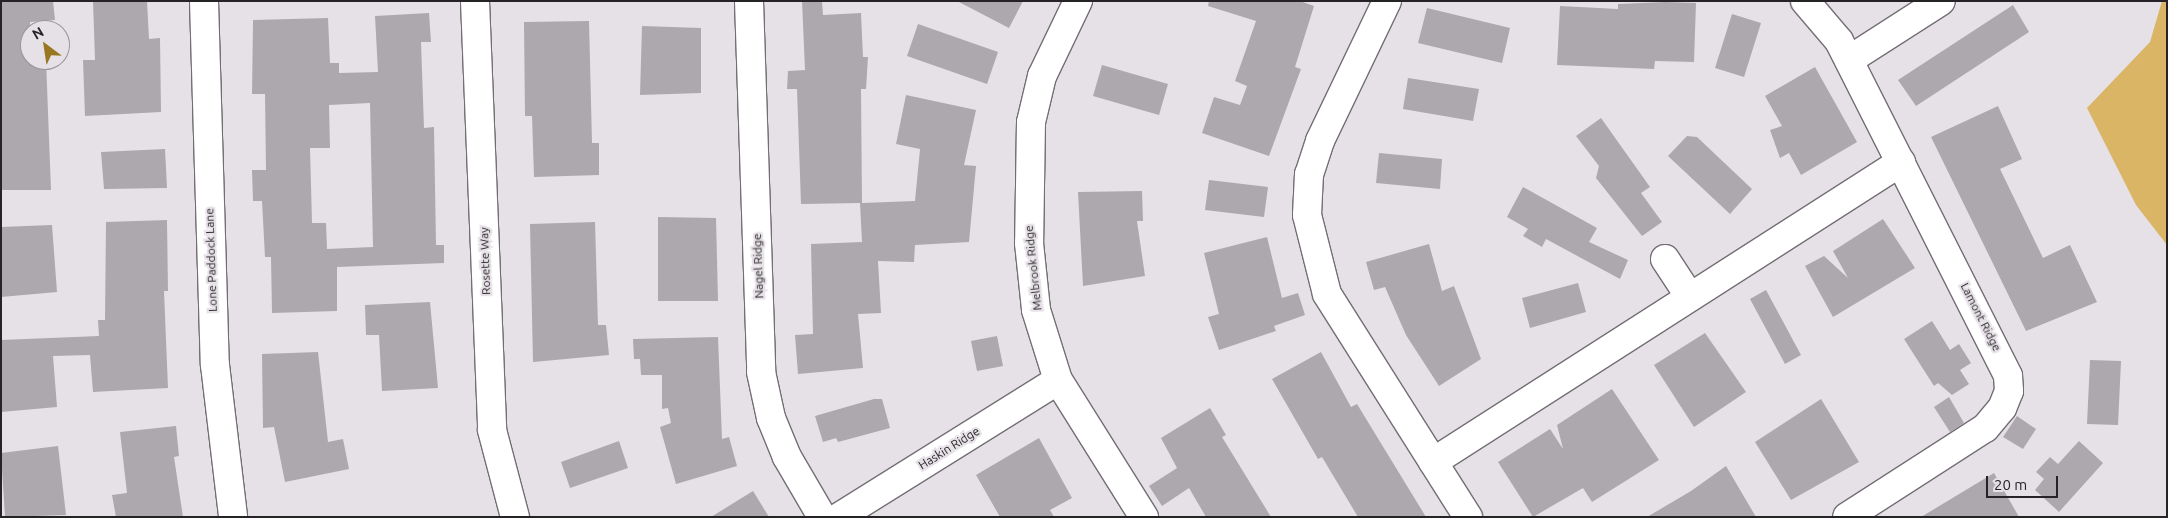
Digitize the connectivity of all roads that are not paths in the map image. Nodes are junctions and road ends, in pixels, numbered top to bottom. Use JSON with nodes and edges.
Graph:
{"nodes":[{"id":1,"x":204,"y":1,"type":"edge"},
{"id":2,"x":475,"y":1,"type":"edge"},
{"id":3,"x":749,"y":1,"type":"edge"},
{"id":4,"x":1078,"y":1,"type":"edge"},
{"id":5,"x":1387,"y":1,"type":"edge"},
{"id":6,"x":1805,"y":1,"type":"edge"},
{"id":7,"x":1941,"y":1,"type":"edge"},
{"id":8,"x":1849,"y":60,"type":"junction"},
{"id":9,"x":1901,"y":162,"type":"junction"},
{"id":10,"x":1665,"y":259,"type":"dead end"},
{"id":11,"x":1690,"y":297,"type":"junction"},
{"id":12,"x":1058,"y":380,"type":"junction"},
{"id":13,"x":1433,"y":462,"type":"junction"},
{"id":14,"x":233,"y":517,"type":"edge"},
{"id":15,"x":515,"y":517,"type":"edge"},
{"id":16,"x":822,"y":517,"type":"edge"},
{"id":17,"x":839,"y":517,"type":"edge"},
{"id":18,"x":1144,"y":517,"type":"edge"},
{"id":19,"x":1468,"y":517,"type":"edge"},
{"id":20,"x":1847,"y":517,"type":"edge"}],
"edges":[{"from":1,"to":14,"type":"street","name":"Lone Paddock Lane"},
{"from":2,"to":15,"type":"street","name":"Rosette Way"},
{"from":3,"to":16,"type":"street","name":"Nagel Ridge"},
{"from":4,"to":12,"type":"street","name":"Melbrook Ridge"},
{"from":5,"to":13,"type":"street"},
{"from":6,"to":8,"type":"street","name":"Lamont Ridge"},
{"from":7,"to":8,"type":"street"},
{"from":8,"to":9,"type":"street","name":"Lamont Ridge"},
{"from":9,"to":11,"type":"street"},
{"from":9,"to":20,"type":"street","name":"Lamont Ridge"},
{"from":10,"to":11,"type":"street"},
{"from":11,"to":13,"type":"street"},
{"from":12,"to":17,"type":"street","name":"Haskin Ridge"},
{"from":12,"to":18,"type":"street","name":"Melbrook Ridge"},
{"from":13,"to":19,"type":"street"}]}
